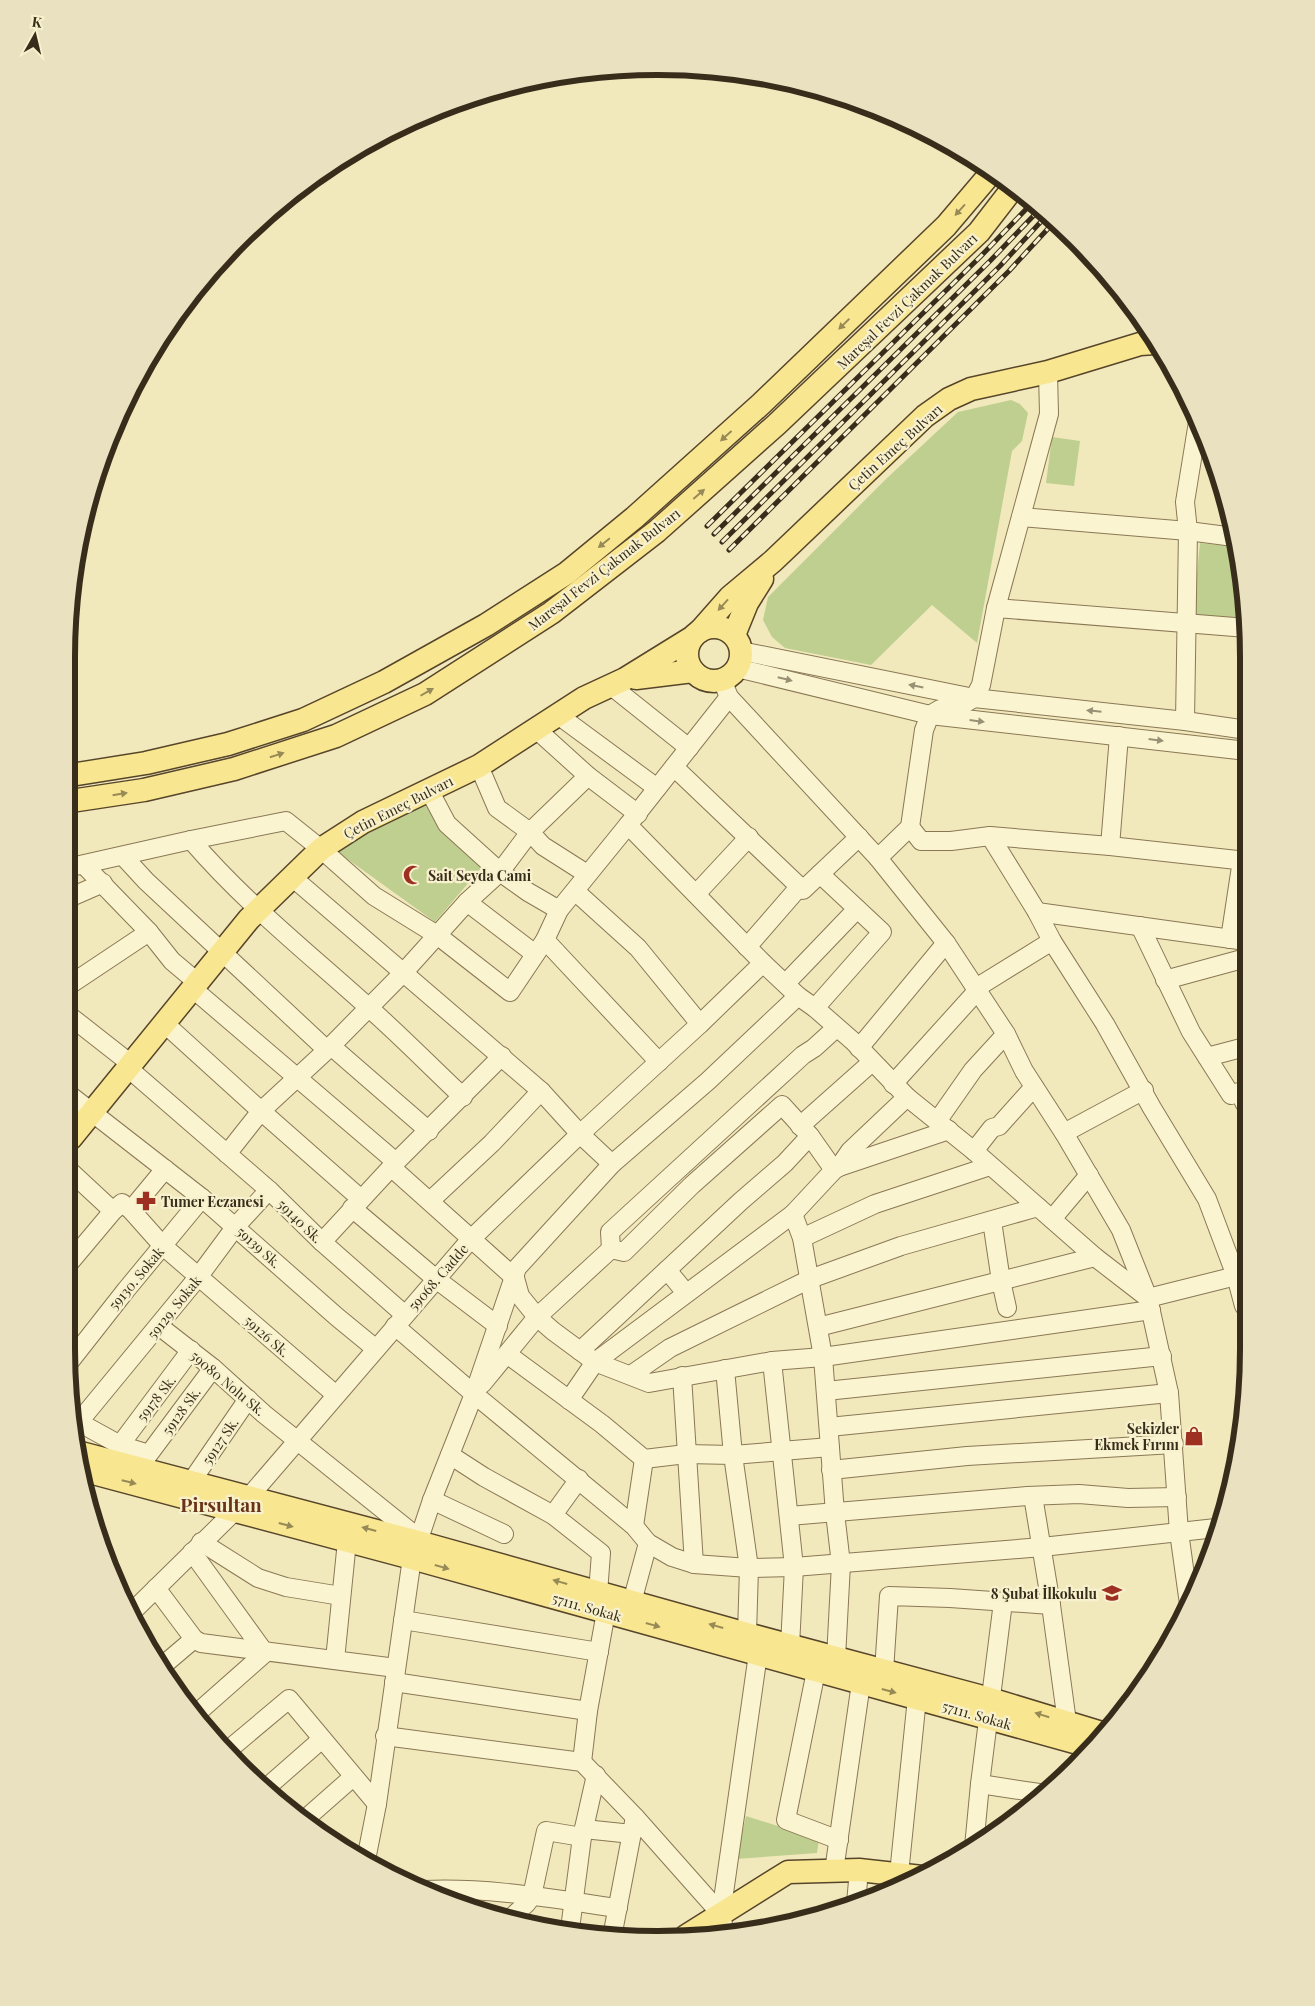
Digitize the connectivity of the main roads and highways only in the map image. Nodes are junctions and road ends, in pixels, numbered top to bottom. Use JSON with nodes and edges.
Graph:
{"nodes":[{"id":1,"x":987,"y":177,"type":"edge"},
{"id":2,"x":1009,"y":193,"type":"edge"},
{"id":3,"x":1148,"y":343,"type":"edge"},
{"id":4,"x":773,"y":562,"type":"junction"},
{"id":5,"x":696,"y":634,"type":"junction"},
{"id":6,"x":733,"y":666,"type":"junction"},
{"id":7,"x":693,"y":671,"type":"junction"},
{"id":8,"x":618,"y":682,"type":"junction"},
{"id":9,"x":75,"y":774,"type":"edge"},
{"id":10,"x":75,"y":800,"type":"edge"},
{"id":11,"x":75,"y":1133,"type":"edge"},
{"id":12,"x":85,"y":1454,"type":"edge"},
{"id":13,"x":88,"y":1472,"type":"edge"},
{"id":14,"x":242,"y":1504,"type":"junction"},
{"id":15,"x":415,"y":1550,"type":"junction"},
{"id":16,"x":602,"y":1602,"type":"junction"},
{"id":17,"x":989,"y":1709,"type":"junction"},
{"id":18,"x":1096,"y":1731,"type":"edge"},
{"id":19,"x":1084,"y":1744,"type":"edge"},
{"id":20,"x":906,"y":1875,"type":"edge"},
{"id":21,"x":723,"y":1924,"type":"edge"},
{"id":22,"x":708,"y":1929,"type":"edge"}],
"edges":[{"from":1,"to":9,"type":"main road","name":"Mareşal Fevzi Çakmak Bulvarı","one_way":true},
{"from":10,"to":2,"type":"main road","name":"Mareşal Fevzi Çakmak Bulvarı","one_way":true},
{"from":3,"to":4,"type":"main road","name":"Çetin Emeç Bulvarı"},
{"from":4,"to":5,"type":"main road","name":"Çetin Emeç Bulvarı","one_way":true},
{"from":4,"to":6,"type":"main road","name":"Çetin Emeç Bulvarı"},
{"from":5,"to":6,"type":"main road"},
{"from":5,"to":7,"type":"main road"},
{"from":5,"to":8,"type":"main road","name":"Çetin Emeç Bulvarı"},
{"from":6,"to":7,"type":"main road"},
{"from":7,"to":8,"type":"main road","name":"Çetin Emeç Bulvarı"},
{"from":8,"to":11,"type":"main road","name":"Çetin Emeç Bulvarı"},
{"from":12,"to":14,"type":"main road"},
{"from":13,"to":14,"type":"main road","one_way":true},
{"from":15,"to":14,"type":"main road","one_way":true},
{"from":14,"to":15,"type":"main road","one_way":true},
{"from":15,"to":16,"type":"main road"},
{"from":16,"to":17,"type":"main road","name":"57111. Sokak","one_way":true},
{"from":17,"to":16,"type":"main road","one_way":true},
{"from":18,"to":17,"type":"main road","one_way":true},
{"from":17,"to":19,"type":"main road","name":"57111. Sokak"},
{"from":20,"to":21,"type":"main road"},
{"from":21,"to":22,"type":"main road"}]}
